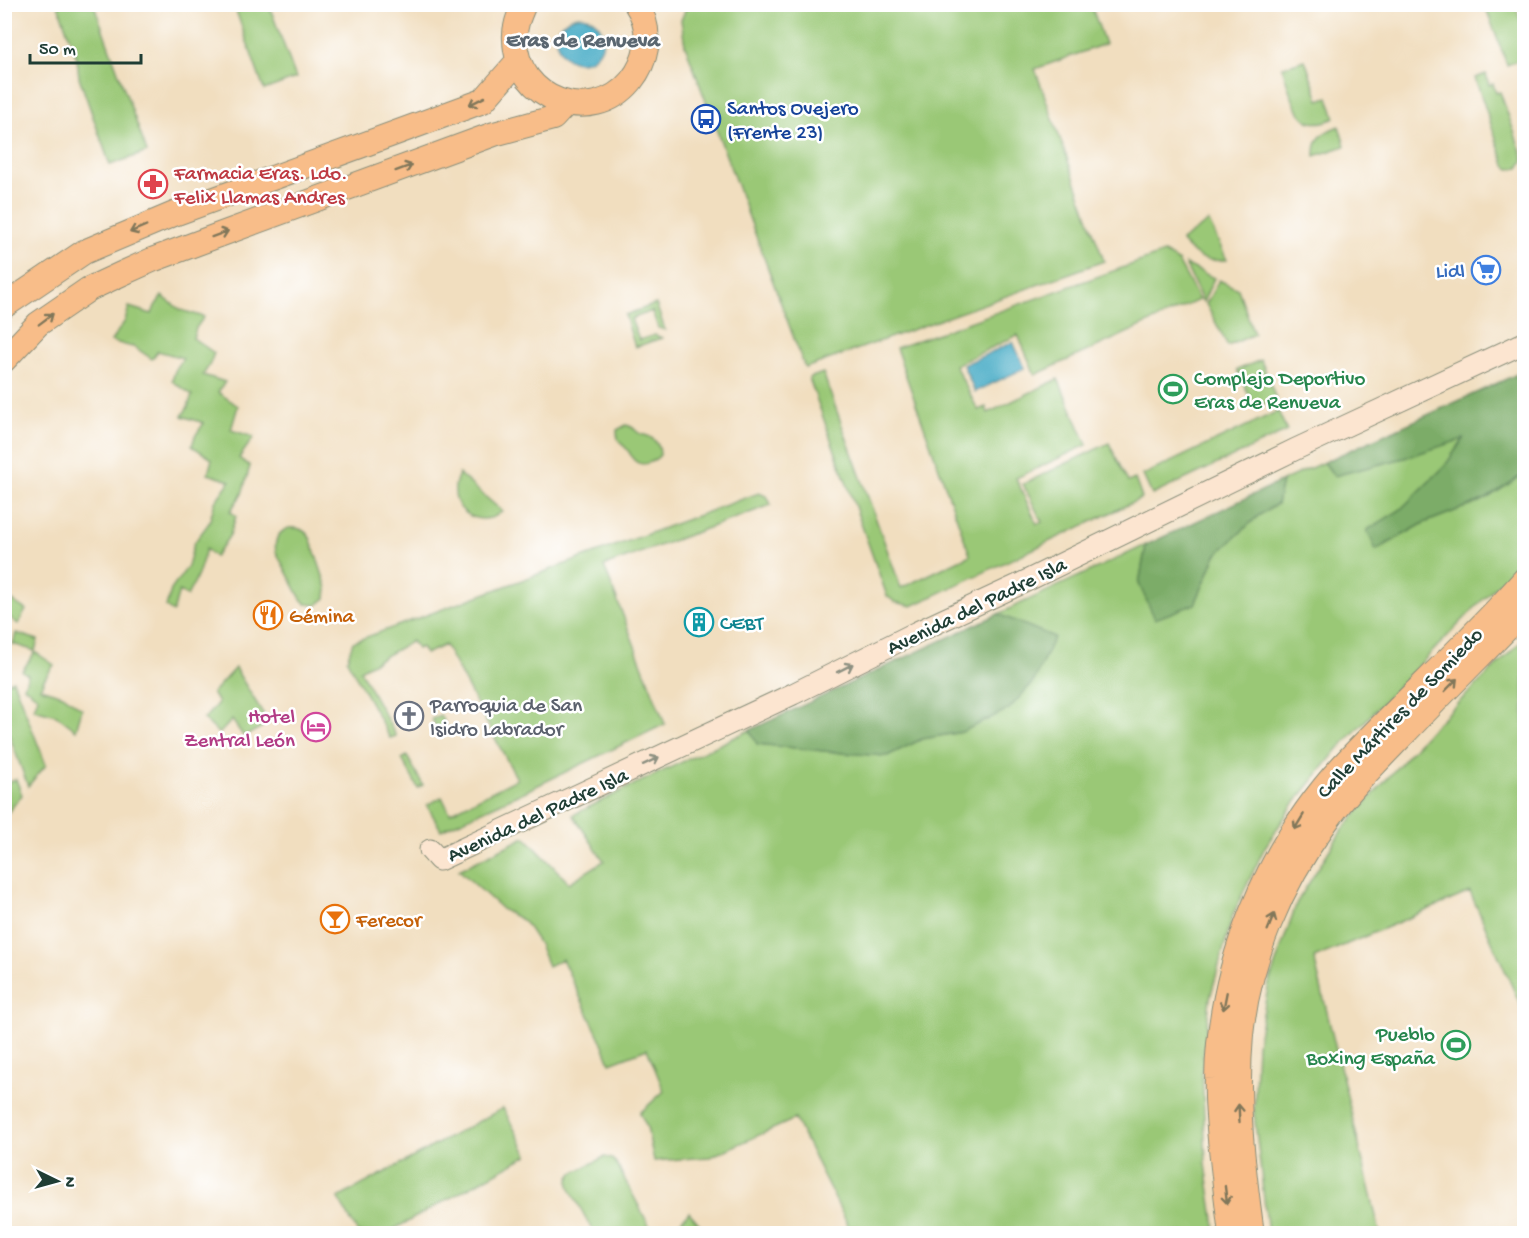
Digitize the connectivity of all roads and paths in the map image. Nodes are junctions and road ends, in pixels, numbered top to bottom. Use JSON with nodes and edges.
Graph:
{"nodes":[{"id":1,"x":524,"y":4,"type":"edge"},
{"id":2,"x":645,"y":11,"type":"edge"},
{"id":3,"x":518,"y":61,"type":"junction"},
{"id":4,"x":566,"y":104,"type":"junction"},
{"id":5,"x":4,"y":306,"type":"edge"},
{"id":6,"x":1524,"y":343,"type":"edge"},
{"id":7,"x":4,"y":360,"type":"edge"},
{"id":8,"x":1524,"y":580,"type":"edge"},
{"id":9,"x":1524,"y":611,"type":"edge"},
{"id":10,"x":429,"y":850,"type":"dead end"},
{"id":11,"x":1231,"y":1233,"type":"edge"},
{"id":12,"x":1252,"y":1233,"type":"edge"}],
"edges":[{"from":1,"to":3,"type":"main road"},
{"from":2,"to":4,"type":"main road"},
{"from":3,"to":4,"type":"main road"},
{"from":3,"to":5,"type":"main road","one_way":true},
{"from":7,"to":4,"type":"main road","one_way":true},
{"from":10,"to":6,"type":"main road","name":"Avenida del Padre Isla","one_way":true},
{"from":8,"to":11,"type":"main road","name":"Calle Mártires de Somiedo","one_way":true},
{"from":12,"to":9,"type":"main road","name":"Calle Mártires de Somiedo","one_way":true}]}
